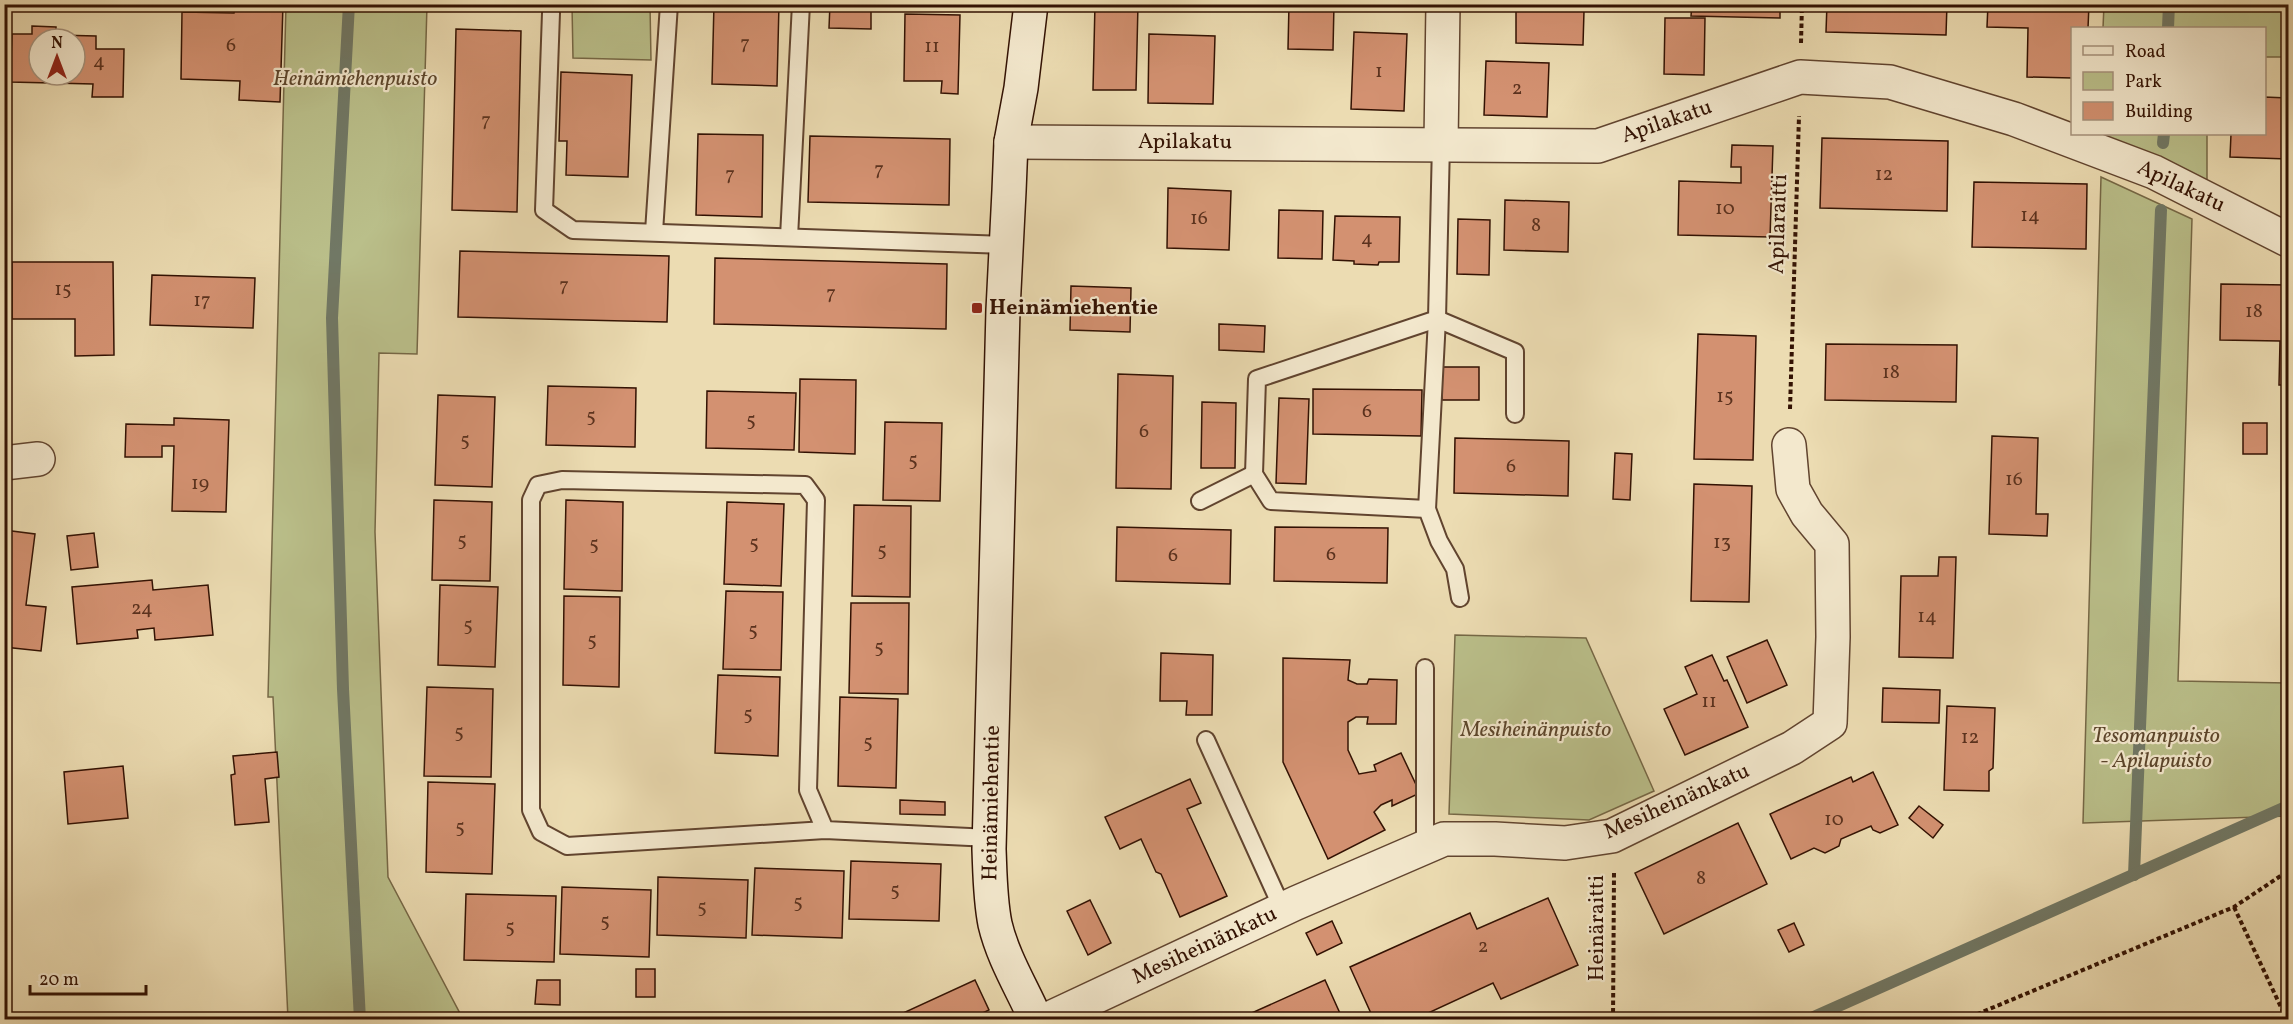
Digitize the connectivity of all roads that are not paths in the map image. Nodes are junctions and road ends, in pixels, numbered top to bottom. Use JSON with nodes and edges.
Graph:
{"nodes":[{"id":1,"x":669,"y":4,"type":"edge"},
{"id":2,"x":801,"y":4,"type":"edge"},
{"id":3,"x":1031,"y":4,"type":"edge"},
{"id":4,"x":1443,"y":4,"type":"edge"},
{"id":5,"x":551,"y":13,"type":"dead end"},
{"id":6,"x":1011,"y":142,"type":"junction"},
{"id":7,"x":1441,"y":143,"type":"junction"},
{"id":8,"x":654,"y":232,"type":"junction"},
{"id":9,"x":789,"y":237,"type":"junction"},
{"id":10,"x":2289,"y":240,"type":"edge"},
{"id":11,"x":1006,"y":245,"type":"junction"},
{"id":12,"x":1437,"y":319,"type":"junction"},
{"id":13,"x":1515,"y":414,"type":"dead end"},
{"id":14,"x":1789,"y":445,"type":"road end"},
{"id":15,"x":38,"y":459,"type":"dead end"},
{"id":16,"x":4,"y":463,"type":"edge"},
{"id":17,"x":1254,"y":474,"type":"junction"},
{"id":18,"x":1200,"y":501,"type":"dead end"},
{"id":19,"x":1427,"y":509,"type":"junction"},
{"id":20,"x":1460,"y":598,"type":"dead end"},
{"id":21,"x":1425,"y":668,"type":"dead end"},
{"id":22,"x":1206,"y":740,"type":"dead end"},
{"id":23,"x":825,"y":831,"type":"junction"},
{"id":24,"x":990,"y":838,"type":"junction"},
{"id":25,"x":1425,"y":847,"type":"junction"},
{"id":26,"x":1283,"y":910,"type":"junction"},
{"id":27,"x":1034,"y":1018,"type":"edge"}],
"edges":[{"from":1,"to":8,"type":"lane"},
{"from":2,"to":9,"type":"lane"},
{"from":3,"to":6,"type":"street","name":"Heinämiehentie"},
{"from":4,"to":7,"type":"street"},
{"from":5,"to":8,"type":"lane"},
{"from":6,"to":7,"type":"street","name":"Apilakatu"},
{"from":6,"to":11,"type":"street","name":"Heinämiehentie"},
{"from":7,"to":10,"type":"street","name":"Apilakatu"},
{"from":7,"to":12,"type":"lane"},
{"from":8,"to":9,"type":"lane"},
{"from":9,"to":11,"type":"lane"},
{"from":11,"to":24,"type":"street","name":"Heinämiehentie"},
{"from":12,"to":13,"type":"lane"},
{"from":12,"to":17,"type":"lane"},
{"from":12,"to":19,"type":"lane"},
{"from":14,"to":25,"type":"street","name":"Mesiheinänkatu"},
{"from":15,"to":16,"type":"street"},
{"from":17,"to":18,"type":"lane"},
{"from":17,"to":19,"type":"lane"},
{"from":19,"to":20,"type":"lane"},
{"from":21,"to":25,"type":"lane"},
{"from":22,"to":26,"type":"lane"},
{"from":23,"to":23,"type":"lane"},
{"from":23,"to":24,"type":"lane"},
{"from":24,"to":27,"type":"street","name":"Heinämiehentie"},
{"from":25,"to":26,"type":"street","name":"Mesiheinänkatu"},
{"from":26,"to":27,"type":"street","name":"Mesiheinänkatu"}]}
